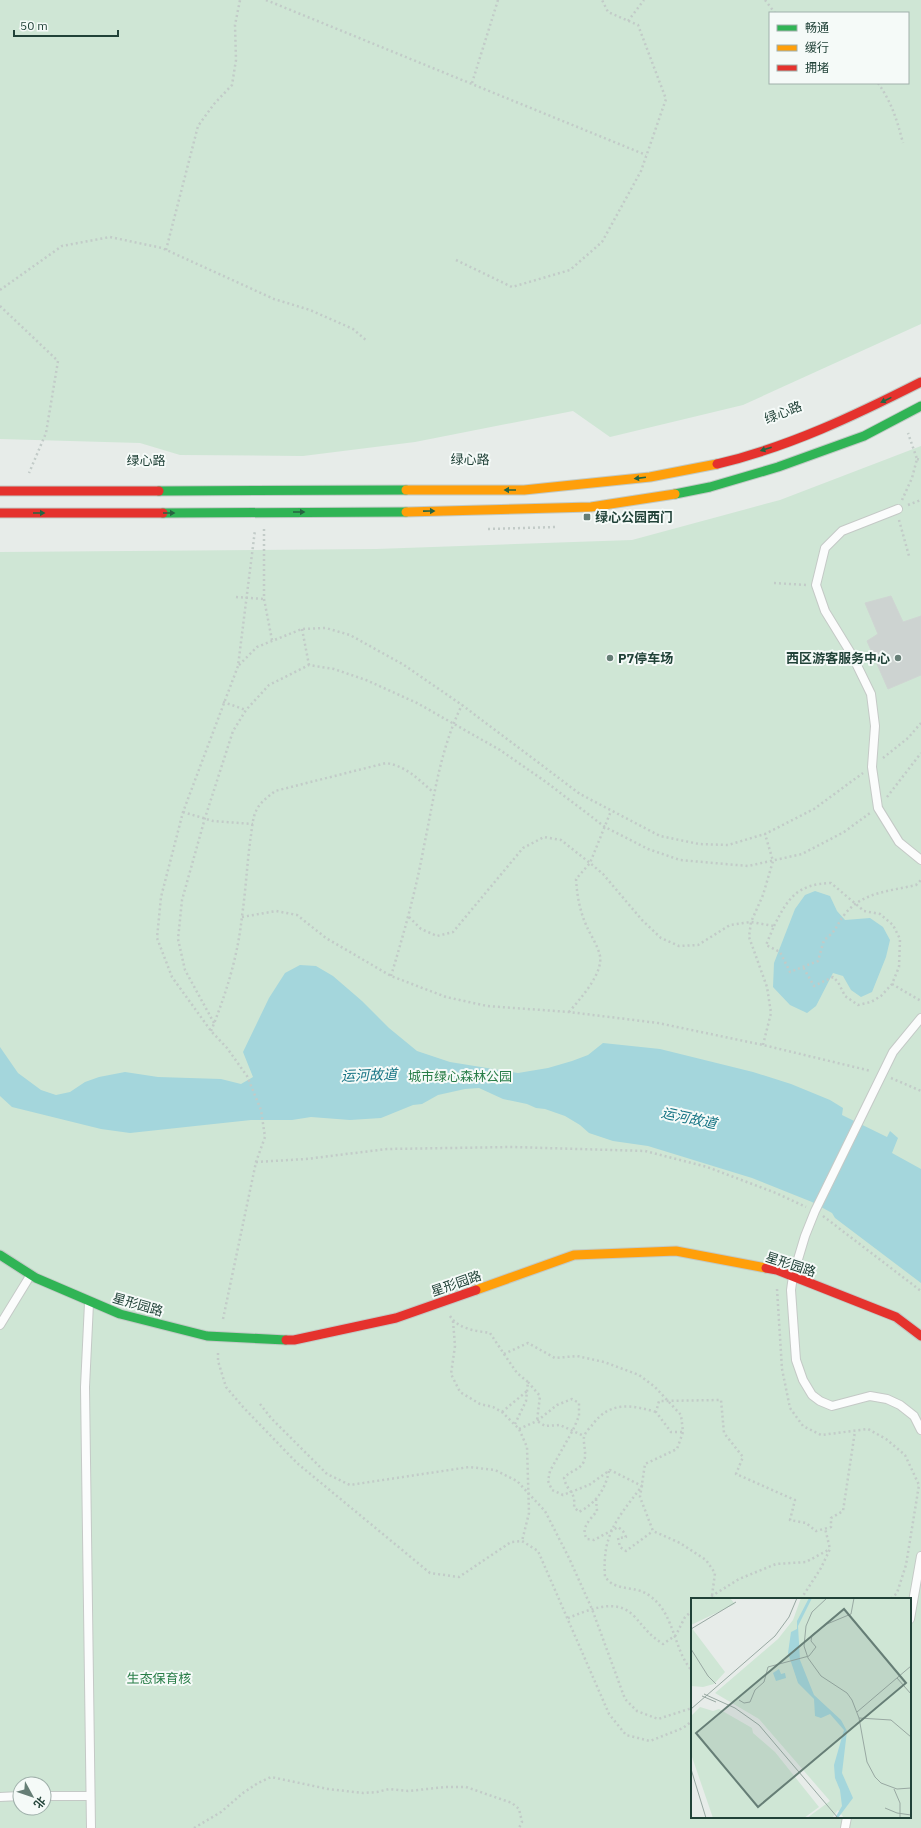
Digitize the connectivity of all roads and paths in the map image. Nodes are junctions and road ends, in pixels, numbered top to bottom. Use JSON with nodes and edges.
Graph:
{"nodes":[{"id":1,"x":240,"y":0,"type":"edge"},
{"id":2,"x":266,"y":0,"type":"edge"},
{"id":3,"x":498,"y":0,"type":"edge"},
{"id":4,"x":602,"y":0,"type":"edge"},
{"id":5,"x":644,"y":0,"type":"edge"},
{"id":6,"x":765,"y":0,"type":"edge"},
{"id":7,"x":774,"y":12,"type":"edge"},
{"id":8,"x":628,"y":21,"type":"junction"},
{"id":9,"x":472,"y":84,"type":"junction"},
{"id":10,"x":879,"y":84,"type":"edge"},
{"id":11,"x":903,"y":143,"type":"dead end"},
{"id":12,"x":646,"y":155,"type":"junction"},
{"id":13,"x":166,"y":250,"type":"junction"},
{"id":14,"x":456,"y":260,"type":"dead end"},
{"id":15,"x":0,"y":290,"type":"edge"},
{"id":16,"x":0,"y":306,"type":"edge"},
{"id":17,"x":367,"y":341,"type":"dead end"},
{"id":18,"x":921,"y":382,"type":"edge"},
{"id":19,"x":921,"y":406,"type":"edge"},
{"id":20,"x":908,"y":433,"type":"dead end"},
{"id":21,"x":917,"y":459,"type":"junction"},
{"id":22,"x":921,"y":460,"type":"edge"},
{"id":23,"x":22,"y":473,"type":"dead end"},
{"id":24,"x":29,"y":473,"type":"junction"},
{"id":25,"x":37,"y":473,"type":"dead end"},
{"id":26,"x":0,"y":491,"type":"edge"},
{"id":27,"x":921,"y":500,"type":"edge"},
{"id":28,"x":898,"y":509,"type":"junction"},
{"id":29,"x":261,"y":512,"type":"junction"},
{"id":30,"x":0,"y":513,"type":"edge"},
{"id":31,"x":909,"y":556,"type":"dead end"},
{"id":32,"x":774,"y":583,"type":"dead end"},
{"id":33,"x":816,"y":585,"type":"junction"},
{"id":34,"x":236,"y":597,"type":"dead end"},
{"id":35,"x":248,"y":598,"type":"junction"},
{"id":36,"x":264,"y":599,"type":"junction"},
{"id":37,"x":302,"y":629,"type":"junction"},
{"id":38,"x":272,"y":640,"type":"junction"},
{"id":39,"x":238,"y":666,"type":"junction"},
{"id":40,"x":309,"y":666,"type":"junction"},
{"id":41,"x":224,"y":702,"type":"junction"},
{"id":42,"x":462,"y":705,"type":"junction"},
{"id":43,"x":246,"y":710,"type":"junction"},
{"id":44,"x":453,"y":723,"type":"junction"},
{"id":45,"x":921,"y":723,"type":"edge"},
{"id":46,"x":921,"y":754,"type":"edge"},
{"id":47,"x":872,"y":767,"type":"junction"},
{"id":48,"x":433,"y":792,"type":"junction"},
{"id":49,"x":878,"y":808,"type":"junction"},
{"id":50,"x":611,"y":811,"type":"junction"},
{"id":51,"x":183,"y":812,"type":"junction"},
{"id":52,"x":204,"y":818,"type":"junction"},
{"id":53,"x":253,"y":824,"type":"junction"},
{"id":54,"x":605,"y":827,"type":"junction"},
{"id":55,"x":765,"y":834,"type":"junction"},
{"id":56,"x":921,"y":860,"type":"edge"},
{"id":57,"x":773,"y":861,"type":"junction"},
{"id":58,"x":590,"y":863,"type":"junction"},
{"id":59,"x":921,"y":880,"type":"edge"},
{"id":60,"x":855,"y":903,"type":"junction"},
{"id":61,"x":242,"y":917,"type":"junction"},
{"id":62,"x":409,"y":917,"type":"junction"},
{"id":63,"x":751,"y":922,"type":"junction"},
{"id":64,"x":774,"y":926,"type":"junction"},
{"id":65,"x":803,"y":967,"type":"junction"},
{"id":66,"x":391,"y":976,"type":"junction"},
{"id":67,"x":892,"y":984,"type":"junction"},
{"id":68,"x":921,"y":1001,"type":"edge"},
{"id":69,"x":569,"y":1012,"type":"junction"},
{"id":70,"x":921,"y":1018,"type":"edge"},
{"id":71,"x":214,"y":1023,"type":"junction"},
{"id":72,"x":211,"y":1031,"type":"junction"},
{"id":73,"x":763,"y":1045,"type":"junction"},
{"id":74,"x":883,"y":1074,"type":"junction"},
{"id":75,"x":921,"y":1091,"type":"edge"},
{"id":76,"x":256,"y":1162,"type":"junction"},
{"id":77,"x":816,"y":1210,"type":"junction"},
{"id":78,"x":0,"y":1255,"type":"edge"},
{"id":79,"x":31,"y":1275,"type":"junction"},
{"id":80,"x":793,"y":1276,"type":"junction"},
{"id":81,"x":921,"y":1291,"type":"edge"},
{"id":82,"x":89,"y":1301,"type":"junction"},
{"id":83,"x":441,"y":1302,"type":"junction"},
{"id":84,"x":453,"y":1320,"type":"junction"},
{"id":85,"x":0,"y":1324,"type":"edge"},
{"id":86,"x":921,"y":1336,"type":"edge"},
{"id":87,"x":220,"y":1337,"type":"junction"},
{"id":88,"x":504,"y":1354,"type":"junction"},
{"id":89,"x":528,"y":1382,"type":"junction"},
{"id":90,"x":527,"y":1391,"type":"junction"},
{"id":91,"x":666,"y":1400,"type":"junction"},
{"id":92,"x":260,"y":1404,"type":"dead end"},
{"id":93,"x":502,"y":1412,"type":"junction"},
{"id":94,"x":656,"y":1412,"type":"junction"},
{"id":95,"x":537,"y":1421,"type":"junction"},
{"id":96,"x":515,"y":1424,"type":"junction"},
{"id":97,"x":519,"y":1429,"type":"junction"},
{"id":98,"x":573,"y":1430,"type":"junction"},
{"id":99,"x":921,"y":1430,"type":"edge"},
{"id":100,"x":856,"y":1431,"type":"junction"},
{"id":101,"x":683,"y":1432,"type":"junction"},
{"id":102,"x":584,"y":1436,"type":"junction"},
{"id":103,"x":610,"y":1470,"type":"junction"},
{"id":104,"x":642,"y":1486,"type":"junction"},
{"id":105,"x":527,"y":1491,"type":"junction"},
{"id":106,"x":573,"y":1492,"type":"junction"},
{"id":107,"x":595,"y":1498,"type":"junction"},
{"id":108,"x":825,"y":1528,"type":"junction"},
{"id":109,"x":653,"y":1531,"type":"junction"},
{"id":110,"x":609,"y":1533,"type":"junction"},
{"id":111,"x":522,"y":1541,"type":"junction"},
{"id":112,"x":830,"y":1549,"type":"junction"},
{"id":113,"x":921,"y":1556,"type":"edge"},
{"id":114,"x":712,"y":1596,"type":"junction"},
{"id":115,"x":709,"y":1598,"type":"edge"},
{"id":116,"x":715,"y":1598,"type":"edge"},
{"id":117,"x":802,"y":1598,"type":"edge"},
{"id":118,"x":892,"y":1598,"type":"edge"},
{"id":119,"x":592,"y":1609,"type":"junction"},
{"id":120,"x":691,"y":1612,"type":"edge"},
{"id":121,"x":911,"y":1613,"type":"edge"},
{"id":122,"x":568,"y":1618,"type":"junction"},
{"id":123,"x":676,"y":1635,"type":"junction"},
{"id":124,"x":691,"y":1670,"type":"edge"},
{"id":125,"x":691,"y":1708,"type":"edge"},
{"id":126,"x":691,"y":1722,"type":"edge"},
{"id":127,"x":12,"y":1796,"type":"edge"},
{"id":128,"x":52,"y":1796,"type":"edge"},
{"id":129,"x":90,"y":1796,"type":"junction"},
{"id":130,"x":0,"y":1797,"type":"edge"},
{"id":131,"x":847,"y":1818,"type":"edge"},
{"id":132,"x":91,"y":1828,"type":"edge"},
{"id":133,"x":194,"y":1828,"type":"edge"},
{"id":134,"x":519,"y":1828,"type":"edge"},
{"id":135,"x":846,"y":1828,"type":"edge"}],
"edges":[{"from":1,"to":13,"type":"path"},
{"from":2,"to":9,"type":"path"},
{"from":3,"to":9,"type":"path"},
{"from":4,"to":8,"type":"path"},
{"from":5,"to":8,"type":"path"},
{"from":6,"to":7,"type":"path"},
{"from":8,"to":12,"type":"path"},
{"from":9,"to":12,"type":"path"},
{"from":10,"to":11,"type":"path"},
{"from":12,"to":14,"type":"path"},
{"from":13,"to":15,"type":"path"},
{"from":13,"to":17,"type":"path"},
{"from":16,"to":24,"type":"path"},
{"from":18,"to":26,"type":"main road","one_way":true},
{"from":29,"to":19,"type":"main road","one_way":true},
{"from":20,"to":21,"type":"path"},
{"from":21,"to":22,"type":"path"},
{"from":21,"to":28,"type":"path"},
{"from":23,"to":24,"type":"path"},
{"from":24,"to":25,"type":"path"},
{"from":27,"to":28,"type":"path"},
{"from":28,"to":31,"type":"path"},
{"from":28,"to":33,"type":"lane"},
{"from":30,"to":29,"type":"main road","one_way":true},
{"from":29,"to":35,"type":"path"},
{"from":29,"to":36,"type":"path"},
{"from":32,"to":33,"type":"path"},
{"from":33,"to":47,"type":"lane"},
{"from":34,"to":35,"type":"path"},
{"from":35,"to":36,"type":"path"},
{"from":35,"to":39,"type":"path"},
{"from":36,"to":38,"type":"path"},
{"from":37,"to":38,"type":"path"},
{"from":37,"to":40,"type":"path"},
{"from":37,"to":42,"type":"path"},
{"from":38,"to":39,"type":"path"},
{"from":39,"to":41,"type":"path"},
{"from":40,"to":43,"type":"path"},
{"from":40,"to":44,"type":"path"},
{"from":41,"to":43,"type":"path"},
{"from":41,"to":51,"type":"path"},
{"from":42,"to":44,"type":"path"},
{"from":42,"to":50,"type":"path"},
{"from":43,"to":52,"type":"path"},
{"from":44,"to":48,"type":"path"},
{"from":44,"to":54,"type":"path"},
{"from":45,"to":47,"type":"path"},
{"from":46,"to":49,"type":"path"},
{"from":47,"to":49,"type":"lane"},
{"from":47,"to":55,"type":"path"},
{"from":48,"to":53,"type":"path"},
{"from":48,"to":62,"type":"path"},
{"from":49,"to":56,"type":"lane"},
{"from":49,"to":57,"type":"path"},
{"from":50,"to":54,"type":"path"},
{"from":50,"to":55,"type":"path"},
{"from":51,"to":52,"type":"path"},
{"from":51,"to":72,"type":"path"},
{"from":52,"to":53,"type":"path"},
{"from":52,"to":71,"type":"path"},
{"from":53,"to":61,"type":"path"},
{"from":54,"to":57,"type":"path"},
{"from":54,"to":58,"type":"path"},
{"from":55,"to":57,"type":"path"},
{"from":57,"to":63,"type":"path"},
{"from":58,"to":62,"type":"path"},
{"from":58,"to":63,"type":"path"},
{"from":58,"to":69,"type":"path"},
{"from":59,"to":60,"type":"path"},
{"from":60,"to":64,"type":"path"},
{"from":60,"to":65,"type":"path"},
{"from":60,"to":67,"type":"path"},
{"from":61,"to":66,"type":"path"},
{"from":61,"to":71,"type":"path"},
{"from":62,"to":66,"type":"path"},
{"from":63,"to":64,"type":"path"},
{"from":63,"to":73,"type":"path"},
{"from":64,"to":65,"type":"path"},
{"from":65,"to":67,"type":"path"},
{"from":66,"to":69,"type":"path"},
{"from":67,"to":68,"type":"path"},
{"from":69,"to":73,"type":"path"},
{"from":70,"to":74,"type":"lane"},
{"from":71,"to":72,"type":"path"},
{"from":72,"to":76,"type":"path"},
{"from":73,"to":74,"type":"path"},
{"from":74,"to":75,"type":"path"},
{"from":74,"to":77,"type":"lane"},
{"from":76,"to":77,"type":"path"},
{"from":76,"to":87,"type":"path"},
{"from":77,"to":80,"type":"lane"},
{"from":77,"to":81,"type":"path"},
{"from":78,"to":79,"type":"main road","name":"星形园路"},
{"from":79,"to":82,"type":"main road","name":"星形园路"},
{"from":79,"to":85,"type":"lane"},
{"from":80,"to":83,"type":"main road","name":"星形园路"},
{"from":80,"to":86,"type":"main road","name":"星形园路"},
{"from":80,"to":99,"type":"lane"},
{"from":80,"to":100,"type":"path"},
{"from":82,"to":87,"type":"main road","name":"星形园路"},
{"from":82,"to":129,"type":"lane"},
{"from":83,"to":84,"type":"path"},
{"from":83,"to":87,"type":"main road","name":"星形园路"},
{"from":84,"to":88,"type":"path"},
{"from":84,"to":93,"type":"path"},
{"from":87,"to":111,"type":"path"},
{"from":88,"to":89,"type":"path"},
{"from":88,"to":91,"type":"path"},
{"from":89,"to":90,"type":"path"},
{"from":89,"to":95,"type":"path"},
{"from":90,"to":93,"type":"path"},
{"from":90,"to":96,"type":"path"},
{"from":91,"to":94,"type":"path"},
{"from":91,"to":101,"type":"path"},
{"from":91,"to":108,"type":"path"},
{"from":92,"to":105,"type":"path"},
{"from":93,"to":96,"type":"path"},
{"from":94,"to":101,"type":"path"},
{"from":94,"to":102,"type":"path"},
{"from":95,"to":97,"type":"path"},
{"from":95,"to":98,"type":"path"},
{"from":95,"to":98,"type":"path"},
{"from":96,"to":97,"type":"path"},
{"from":97,"to":105,"type":"path"},
{"from":98,"to":102,"type":"path"},
{"from":98,"to":106,"type":"path"},
{"from":100,"to":108,"type":"path"},
{"from":100,"to":118,"type":"path"},
{"from":101,"to":104,"type":"path"},
{"from":102,"to":106,"type":"path"},
{"from":103,"to":104,"type":"path"},
{"from":103,"to":106,"type":"path"},
{"from":103,"to":107,"type":"path"},
{"from":104,"to":109,"type":"path"},
{"from":104,"to":110,"type":"path"},
{"from":105,"to":111,"type":"path"},
{"from":105,"to":119,"type":"path"},
{"from":106,"to":107,"type":"path"},
{"from":107,"to":110,"type":"path"},
{"from":108,"to":112,"type":"path"},
{"from":109,"to":110,"type":"path"},
{"from":109,"to":114,"type":"path"},
{"from":110,"to":123,"type":"path"},
{"from":111,"to":122,"type":"path"},
{"from":112,"to":114,"type":"path"},
{"from":112,"to":117,"type":"path"},
{"from":113,"to":121,"type":"lane"},
{"from":114,"to":115,"type":"path"},
{"from":114,"to":116,"type":"path"},
{"from":119,"to":122,"type":"path"},
{"from":119,"to":123,"type":"path"},
{"from":119,"to":125,"type":"path"},
{"from":120,"to":123,"type":"path"},
{"from":122,"to":126,"type":"path"},
{"from":123,"to":124,"type":"path"},
{"from":127,"to":130,"type":"lane"},
{"from":128,"to":129,"type":"lane"},
{"from":129,"to":132,"type":"lane"},
{"from":131,"to":135,"type":"lane"},
{"from":133,"to":134,"type":"path"}]}
